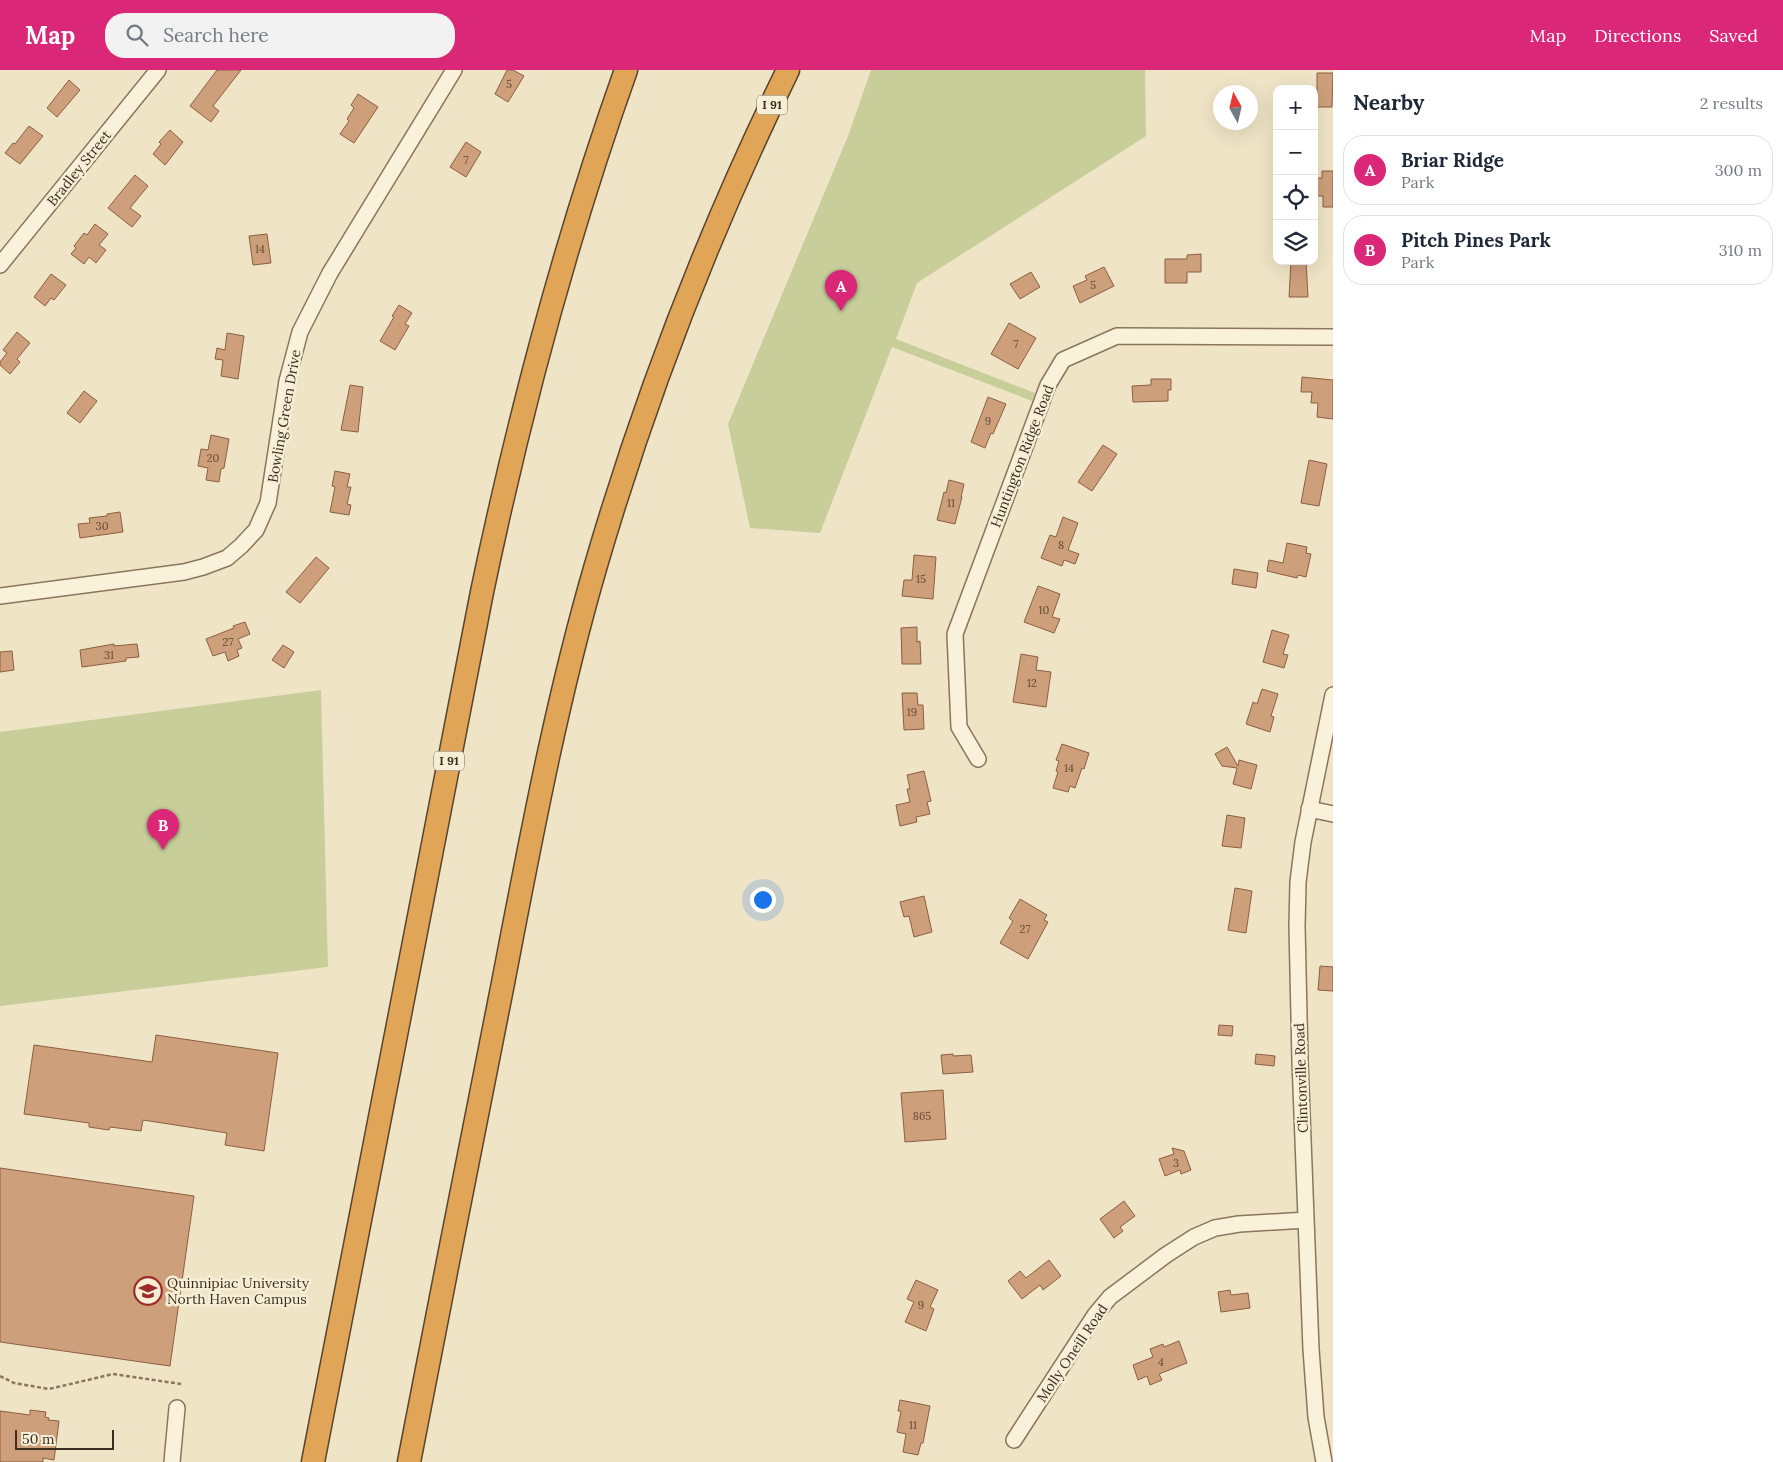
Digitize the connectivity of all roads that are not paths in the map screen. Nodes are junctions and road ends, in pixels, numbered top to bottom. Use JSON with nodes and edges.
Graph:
{"nodes":[{"id":1,"x":158,"y":70,"type":"edge"},
{"id":2,"x":454,"y":70,"type":"edge"},
{"id":3,"x":626,"y":70,"type":"edge"},
{"id":4,"x":788,"y":70,"type":"edge"},
{"id":5,"x":0,"y":265,"type":"edge"},
{"id":6,"x":1333,"y":337,"type":"edge"},
{"id":7,"x":0,"y":596,"type":"edge"},
{"id":8,"x":1333,"y":695,"type":"edge"},
{"id":9,"x":978,"y":758,"type":"dead end"},
{"id":10,"x":1309,"y":809,"type":"junction"},
{"id":11,"x":1333,"y":814,"type":"edge"},
{"id":12,"x":1306,"y":1220,"type":"junction"},
{"id":13,"x":177,"y":1408,"type":"dead end"},
{"id":14,"x":1014,"y":1440,"type":"dead end"},
{"id":15,"x":172,"y":1462,"type":"edge"},
{"id":16,"x":313,"y":1462,"type":"edge"},
{"id":17,"x":409,"y":1462,"type":"edge"},
{"id":18,"x":1324,"y":1462,"type":"edge"}],
"edges":[{"from":1,"to":5,"type":"street","name":"Bradley Street"},
{"from":2,"to":7,"type":"street","name":"Bowling Green Drive"},
{"from":3,"to":16,"type":"highway","number":"I 91"},
{"from":4,"to":17,"type":"highway","number":"I 91"},
{"from":6,"to":9,"type":"street","name":"Huntington Ridge Road"},
{"from":8,"to":10,"type":"street","name":"Clintonville Road"},
{"from":10,"to":11,"type":"street"},
{"from":10,"to":12,"type":"street","name":"Clintonville Road"},
{"from":12,"to":14,"type":"street","name":"Molly Oneill Road"},
{"from":12,"to":18,"type":"street","name":"Clintonville Road"},
{"from":13,"to":15,"type":"street"}]}
